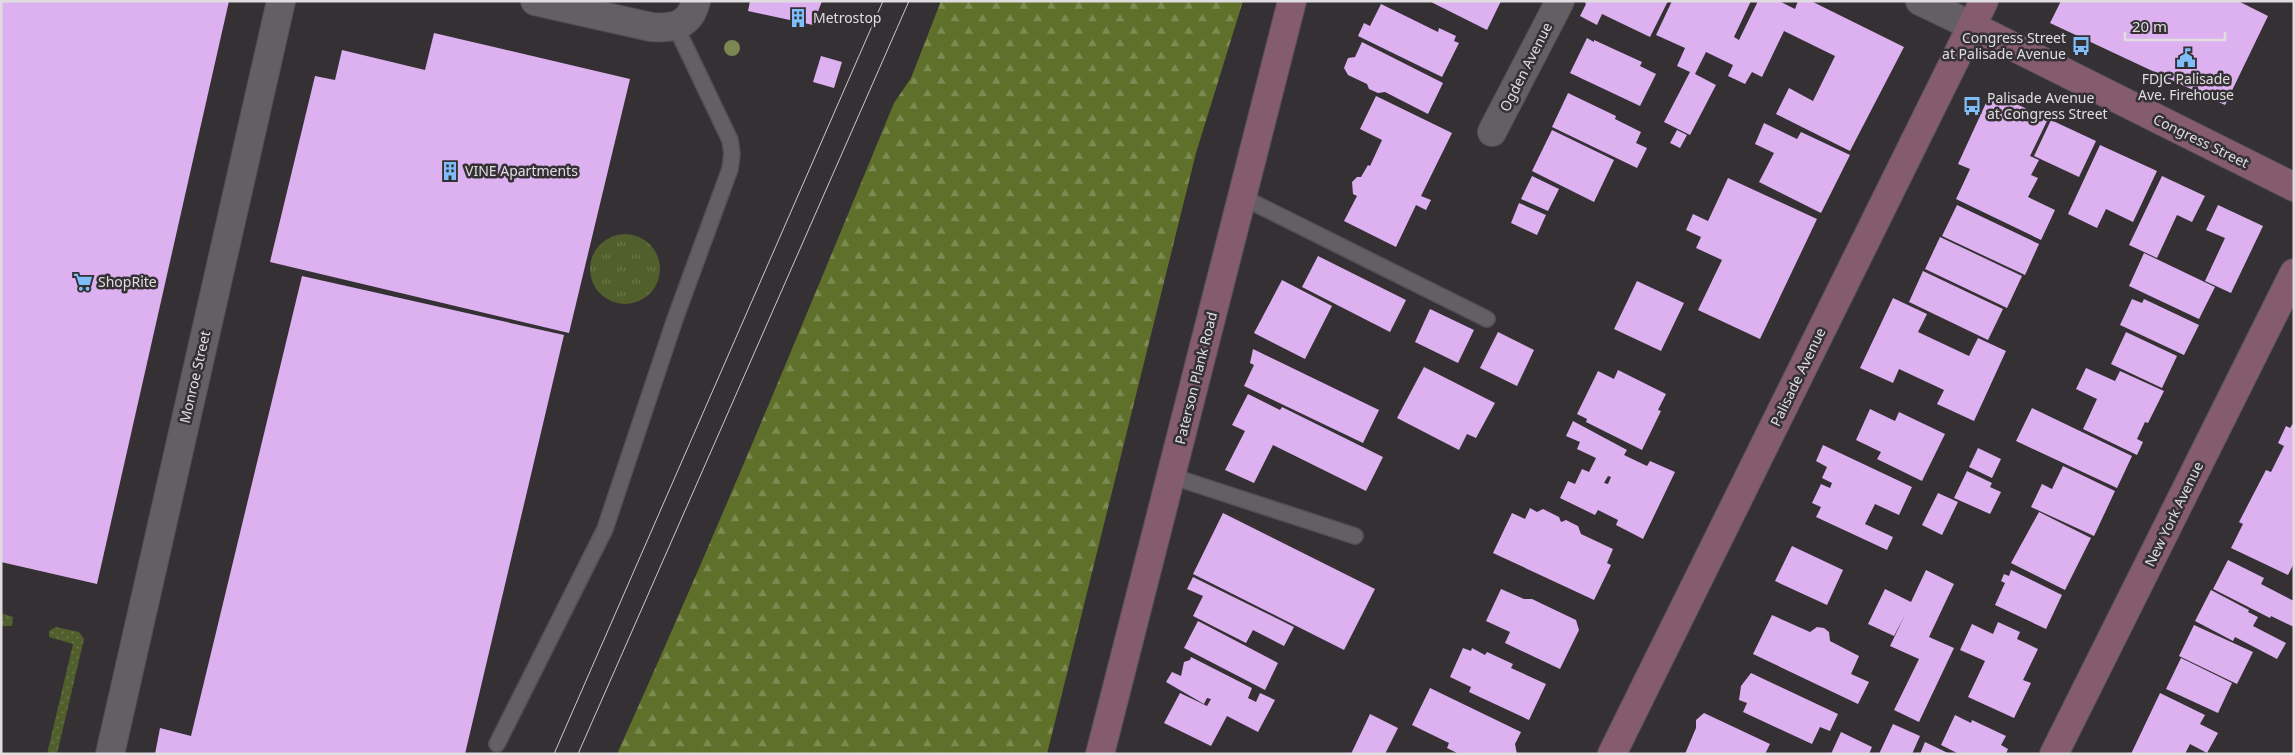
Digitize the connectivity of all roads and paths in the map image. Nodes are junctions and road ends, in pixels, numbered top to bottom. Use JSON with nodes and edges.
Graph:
{"nodes":[{"id":1,"x":281,"y":1,"type":"edge"},
{"id":2,"x":535,"y":1,"type":"edge"},
{"id":3,"x":696,"y":1,"type":"edge"},
{"id":4,"x":1292,"y":1,"type":"edge"},
{"id":5,"x":1560,"y":1,"type":"edge"},
{"id":6,"x":1920,"y":1,"type":"edge"},
{"id":7,"x":1984,"y":1,"type":"edge"},
{"id":8,"x":1972,"y":26,"type":"junction"},
{"id":9,"x":676,"y":27,"type":"junction"},
{"id":10,"x":1492,"y":132,"type":"dead end"},
{"id":11,"x":2294,"y":187,"type":"edge"},
{"id":12,"x":1242,"y":197,"type":"junction"},
{"id":13,"x":2294,"y":274,"type":"edge"},
{"id":14,"x":1487,"y":319,"type":"dead end"},
{"id":15,"x":1171,"y":476,"type":"junction"},
{"id":16,"x":1355,"y":536,"type":"dead end"},
{"id":17,"x":497,"y":744,"type":"dead end"},
{"id":18,"x":110,"y":754,"type":"edge"},
{"id":19,"x":1100,"y":754,"type":"edge"},
{"id":20,"x":1612,"y":754,"type":"edge"},
{"id":21,"x":2054,"y":754,"type":"edge"}],
"edges":[{"from":1,"to":18,"type":"street","name":"Monroe Street"},
{"from":2,"to":9,"type":"street"},
{"from":3,"to":9,"type":"street"},
{"from":4,"to":12,"type":"main road","name":"Paterson Plank Road"},
{"from":5,"to":10,"type":"street","name":"Ogden Avenue"},
{"from":6,"to":8,"type":"street","name":"Congress Street"},
{"from":7,"to":8,"type":"main road","name":"Palisade Avenue"},
{"from":8,"to":11,"type":"main road","name":"Congress Street"},
{"from":8,"to":20,"type":"main road","name":"Palisade Avenue"},
{"from":9,"to":17,"type":"lane"},
{"from":12,"to":14,"type":"lane"},
{"from":12,"to":15,"type":"main road","name":"Paterson Plank Road"},
{"from":13,"to":21,"type":"main road","name":"New York Avenue"},
{"from":15,"to":16,"type":"lane"},
{"from":15,"to":19,"type":"main road","name":"Paterson Plank Road"}]}
